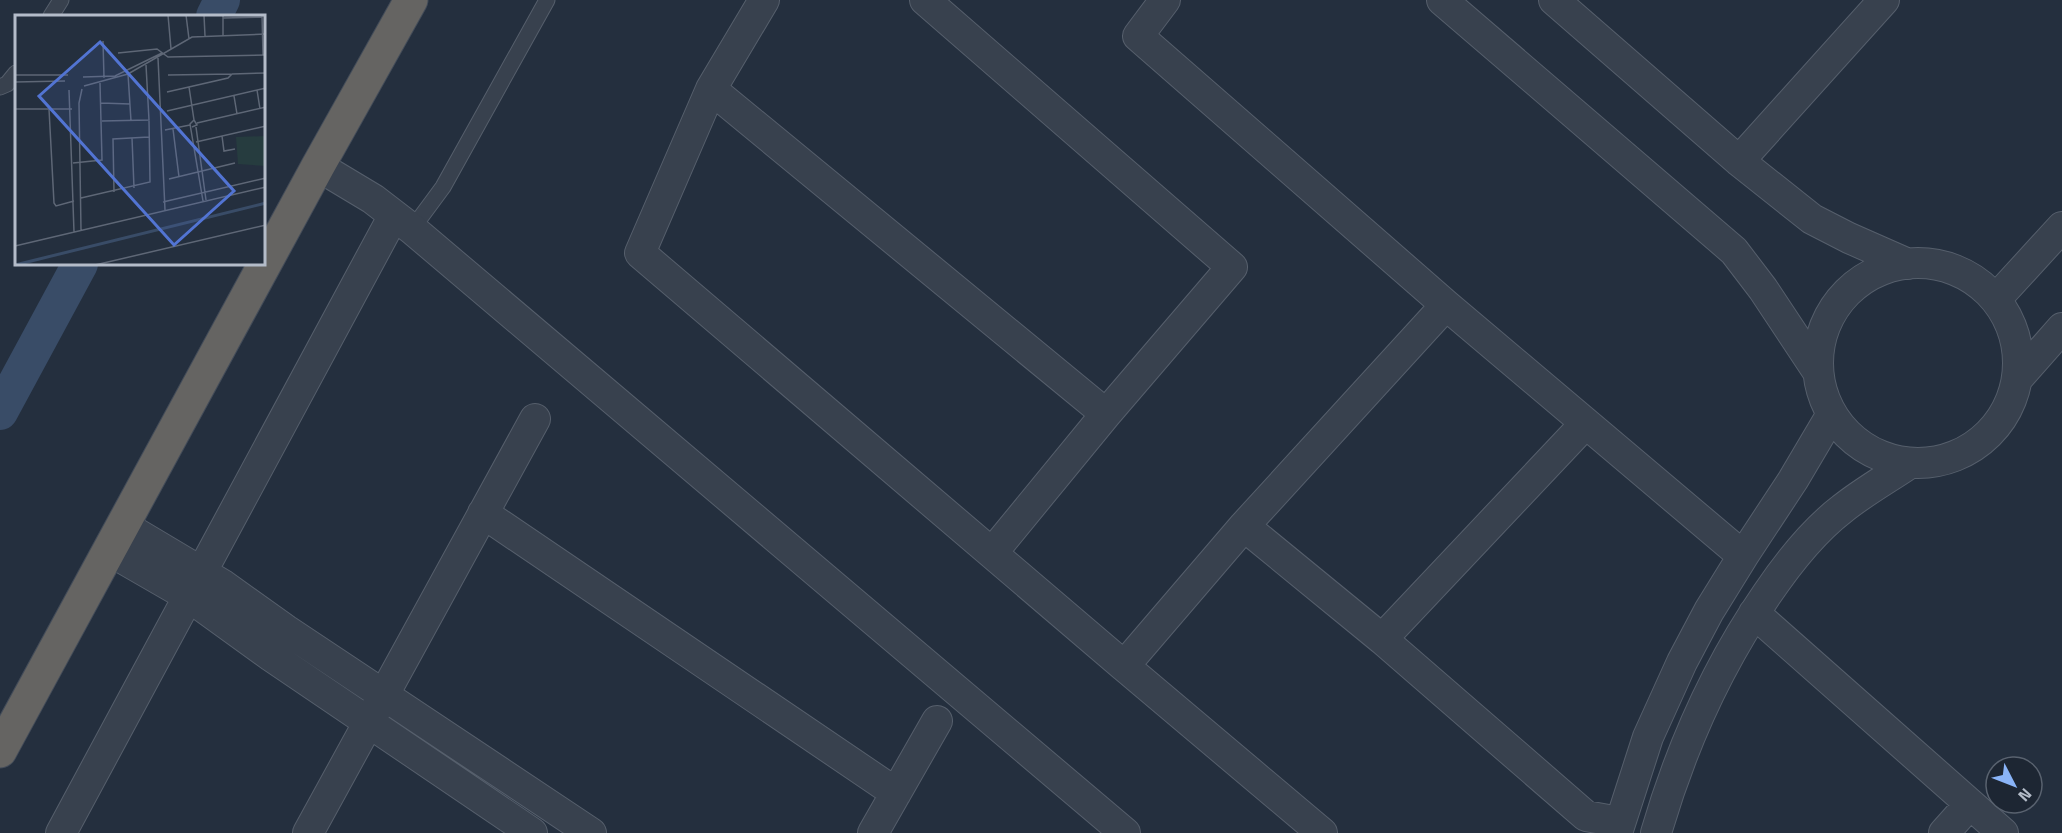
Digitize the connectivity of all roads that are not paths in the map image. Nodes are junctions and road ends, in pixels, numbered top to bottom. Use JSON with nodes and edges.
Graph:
{"nodes":[{"id":1,"x":61,"y":0,"type":"edge"},
{"id":2,"x":411,"y":0,"type":"edge"},
{"id":3,"x":548,"y":0,"type":"edge"},
{"id":4,"x":764,"y":0,"type":"edge"},
{"id":5,"x":925,"y":0,"type":"edge"},
{"id":6,"x":1165,"y":0,"type":"edge"},
{"id":7,"x":1442,"y":0,"type":"edge"},
{"id":8,"x":1554,"y":0,"type":"edge"},
{"id":9,"x":1884,"y":0,"type":"edge"},
{"id":10,"x":52,"y":15,"type":"edge"},
{"id":11,"x":15,"y":74,"type":"edge"},
{"id":12,"x":0,"y":87,"type":"edge"},
{"id":13,"x":711,"y":89,"type":"junction"},
{"id":14,"x":1739,"y":161,"type":"junction"},
{"id":15,"x":331,"y":174,"type":"junction"},
{"id":16,"x":393,"y":214,"type":"junction"},
{"id":17,"x":2062,"y":227,"type":"edge"},
{"id":18,"x":1908,"y":264,"type":"junction"},
{"id":19,"x":1996,"y":299,"type":"junction"},
{"id":20,"x":1446,"y":305,"type":"junction"},
{"id":21,"x":2062,"y":328,"type":"edge"},
{"id":22,"x":1818,"y":372,"type":"junction"},
{"id":23,"x":2018,"y":378,"type":"junction"},
{"id":24,"x":1106,"y":414,"type":"junction"},
{"id":25,"x":1832,"y":414,"type":"junction"},
{"id":26,"x":535,"y":419,"type":"dead end"},
{"id":27,"x":1585,"y":424,"type":"junction"},
{"id":28,"x":1910,"y":463,"type":"junction"},
{"id":29,"x":483,"y":513,"type":"junction"},
{"id":30,"x":1244,"y":526,"type":"junction"},
{"id":31,"x":125,"y":543,"type":"junction"},
{"id":32,"x":992,"y":553,"type":"junction"},
{"id":33,"x":1743,"y":556,"type":"junction"},
{"id":34,"x":185,"y":577,"type":"junction"},
{"id":35,"x":1754,"y":613,"type":"junction"},
{"id":36,"x":1382,"y":639,"type":"junction"},
{"id":37,"x":1125,"y":666,"type":"junction"},
{"id":38,"x":383,"y":695,"type":"junction"},
{"id":39,"x":937,"y":721,"type":"dead end"},
{"id":40,"x":369,"y":723,"type":"junction"},
{"id":41,"x":0,"y":751,"type":"edge"},
{"id":42,"x":896,"y":793,"type":"junction"},
{"id":43,"x":1969,"y":805,"type":"junction"},
{"id":44,"x":1618,"y":828,"type":"edge"},
{"id":45,"x":61,"y":833,"type":"edge"},
{"id":46,"x":308,"y":833,"type":"edge"},
{"id":47,"x":532,"y":833,"type":"edge"},
{"id":48,"x":591,"y":833,"type":"edge"},
{"id":49,"x":873,"y":833,"type":"edge"},
{"id":50,"x":1125,"y":833,"type":"edge"},
{"id":51,"x":1322,"y":833,"type":"edge"},
{"id":52,"x":1656,"y":833,"type":"edge"},
{"id":53,"x":1944,"y":833,"type":"edge"},
{"id":54,"x":2003,"y":833,"type":"edge"}],
"edges":[{"from":1,"to":10,"type":"lane"},
{"from":2,"to":15,"type":"highway"},
{"from":3,"to":16,"type":"lane"},
{"from":4,"to":13,"type":"street"},
{"from":5,"to":24,"type":"street"},
{"from":6,"to":20,"type":"street"},
{"from":7,"to":22,"type":"street"},
{"from":8,"to":14,"type":"street"},
{"from":9,"to":14,"type":"street"},
{"from":11,"to":12,"type":"lane"},
{"from":13,"to":24,"type":"street"},
{"from":13,"to":32,"type":"street"},
{"from":14,"to":18,"type":"street"},
{"from":15,"to":16,"type":"street"},
{"from":15,"to":31,"type":"highway"},
{"from":16,"to":34,"type":"street"},
{"from":16,"to":50,"type":"street"},
{"from":17,"to":19,"type":"street"},
{"from":18,"to":19,"type":"street"},
{"from":18,"to":22,"type":"street"},
{"from":19,"to":23,"type":"street"},
{"from":20,"to":27,"type":"street"},
{"from":20,"to":30,"type":"street"},
{"from":21,"to":23,"type":"street"},
{"from":22,"to":25,"type":"street"},
{"from":23,"to":28,"type":"street"},
{"from":24,"to":32,"type":"street"},
{"from":25,"to":28,"type":"street"},
{"from":25,"to":33,"type":"street"},
{"from":26,"to":29,"type":"street"},
{"from":27,"to":33,"type":"street"},
{"from":27,"to":36,"type":"street"},
{"from":28,"to":35,"type":"street"},
{"from":29,"to":38,"type":"street"},
{"from":29,"to":42,"type":"street"},
{"from":30,"to":36,"type":"street"},
{"from":30,"to":37,"type":"street"},
{"from":31,"to":34,"type":"street"},
{"from":31,"to":41,"type":"highway"},
{"from":32,"to":37,"type":"street"},
{"from":33,"to":44,"type":"street"},
{"from":34,"to":38,"type":"street"},
{"from":34,"to":40,"type":"street"},
{"from":34,"to":45,"type":"street"},
{"from":35,"to":43,"type":"street"},
{"from":35,"to":52,"type":"street"},
{"from":36,"to":44,"type":"street"},
{"from":37,"to":51,"type":"street"},
{"from":38,"to":40,"type":"street"},
{"from":38,"to":48,"type":"street"},
{"from":39,"to":42,"type":"street"},
{"from":40,"to":46,"type":"street"},
{"from":40,"to":47,"type":"street"},
{"from":42,"to":49,"type":"street"},
{"from":43,"to":53,"type":"street"},
{"from":43,"to":54,"type":"street"}]}
